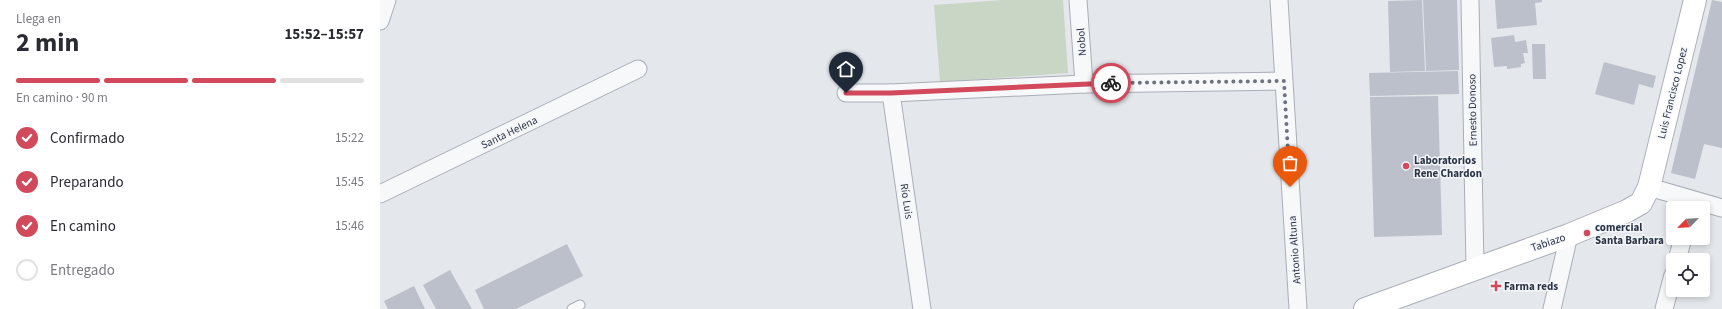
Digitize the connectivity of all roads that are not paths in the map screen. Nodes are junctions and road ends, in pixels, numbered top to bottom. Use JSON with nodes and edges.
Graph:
{"nodes":[{"id":1,"x":387,"y":0,"type":"edge"},
{"id":2,"x":1078,"y":0,"type":"edge"},
{"id":3,"x":1279,"y":0,"type":"edge"},
{"id":4,"x":1470,"y":0,"type":"edge"},
{"id":5,"x":1695,"y":0,"type":"edge"},
{"id":6,"x":380,"y":21,"type":"edge"},
{"id":7,"x":638,"y":69,"type":"dead end"},
{"id":8,"x":1284,"y":81,"type":"junction"},
{"id":9,"x":1084,"y":84,"type":"junction"},
{"id":10,"x":846,"y":93,"type":"dead end"},
{"id":11,"x":891,"y":93,"type":"junction"},
{"id":12,"x":1649,"y":187,"type":"junction"},
{"id":13,"x":380,"y":194,"type":"edge"},
{"id":14,"x":1685,"y":201,"type":"edge"},
{"id":15,"x":1710,"y":206,"type":"edge"},
{"id":16,"x":1722,"y":208,"type":"edge"},
{"id":17,"x":1570,"y":235,"type":"junction"},
{"id":18,"x":1475,"y":268,"type":"junction"},
{"id":19,"x":1667,"y":297,"type":"edge"},
{"id":20,"x":1368,"y":308,"type":"edge"},
{"id":21,"x":922,"y":309,"type":"edge"},
{"id":22,"x":1298,"y":309,"type":"edge"},
{"id":23,"x":1552,"y":309,"type":"edge"},
{"id":24,"x":1664,"y":309,"type":"edge"}],
"edges":[{"from":1,"to":6,"type":"street"},
{"from":2,"to":9,"type":"street","name":"Nobol"},
{"from":3,"to":8,"type":"street","name":"Antonio Altuna"},
{"from":4,"to":18,"type":"street","name":"Ernesto Donoso"},
{"from":5,"to":12,"type":"street","name":"Luis Francisco Lopez"},
{"from":7,"to":13,"type":"street","name":"Santa Helena"},
{"from":8,"to":9,"type":"street"},
{"from":8,"to":22,"type":"street","name":"Antonio Altuna"},
{"from":9,"to":11,"type":"street"},
{"from":10,"to":11,"type":"street"},
{"from":11,"to":21,"type":"street","name":"Río Luis"},
{"from":12,"to":14,"type":"street"},
{"from":12,"to":17,"type":"street","name":"Tabiazo"},
{"from":15,"to":16,"type":"street"},
{"from":17,"to":18,"type":"street","name":"Tabiazo"},
{"from":17,"to":23,"type":"street"},
{"from":18,"to":20,"type":"street","name":"Tabiazo"},
{"from":19,"to":24,"type":"street"}]}
